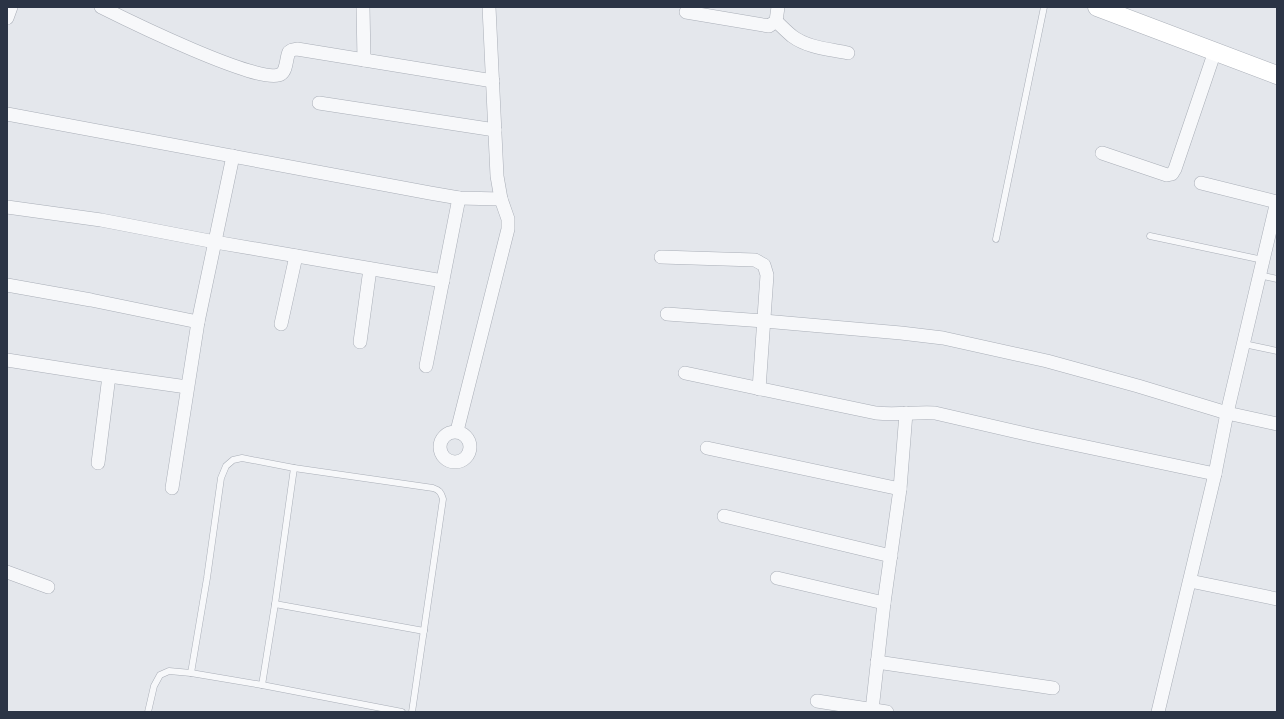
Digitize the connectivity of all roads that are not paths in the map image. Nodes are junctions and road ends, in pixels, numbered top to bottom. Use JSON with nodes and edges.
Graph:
{"nodes":[{"id":1,"x":11,"y":7,"type":"edge"},
{"id":2,"x":101,"y":7,"type":"edge"},
{"id":3,"x":363,"y":7,"type":"edge"},
{"id":4,"x":489,"y":7,"type":"edge"},
{"id":5,"x":778,"y":7,"type":"edge"},
{"id":6,"x":1044,"y":7,"type":"edge"},
{"id":7,"x":1097,"y":7,"type":"edge"},
{"id":8,"x":1121,"y":11,"type":"edge"},
{"id":9,"x":686,"y":12,"type":"dead end"},
{"id":10,"x":7,"y":18,"type":"edge"},
{"id":11,"x":776,"y":21,"type":"junction"},
{"id":12,"x":1215,"y":52,"type":"junction"},
{"id":13,"x":848,"y":53,"type":"dead end"},
{"id":14,"x":364,"y":60,"type":"junction"},
{"id":15,"x":1277,"y":75,"type":"edge"},
{"id":16,"x":493,"y":81,"type":"junction"},
{"id":17,"x":319,"y":103,"type":"dead end"},
{"id":18,"x":7,"y":114,"type":"edge"},
{"id":19,"x":495,"y":130,"type":"junction"},
{"id":20,"x":1102,"y":153,"type":"dead end"},
{"id":21,"x":233,"y":156,"type":"junction"},
{"id":22,"x":1201,"y":183,"type":"dead end"},
{"id":23,"x":459,"y":198,"type":"junction"},
{"id":24,"x":501,"y":199,"type":"junction"},
{"id":25,"x":1277,"y":202,"type":"edge"},
{"id":26,"x":7,"y":207,"type":"edge"},
{"id":27,"x":1150,"y":236,"type":"dead end"},
{"id":28,"x":996,"y":239,"type":"dead end"},
{"id":29,"x":215,"y":242,"type":"junction"},
{"id":30,"x":296,"y":256,"type":"junction"},
{"id":31,"x":661,"y":257,"type":"dead end"},
{"id":32,"x":1263,"y":260,"type":"junction"},
{"id":33,"x":370,"y":269,"type":"junction"},
{"id":34,"x":1259,"y":276,"type":"junction"},
{"id":35,"x":1277,"y":279,"type":"edge"},
{"id":36,"x":443,"y":281,"type":"junction"},
{"id":37,"x":7,"y":285,"type":"edge"},
{"id":38,"x":667,"y":314,"type":"dead end"},
{"id":39,"x":764,"y":321,"type":"junction"},
{"id":40,"x":198,"y":322,"type":"junction"},
{"id":41,"x":280,"y":324,"type":"dead end"},
{"id":42,"x":360,"y":342,"type":"dead end"},
{"id":43,"x":1244,"y":344,"type":"junction"},
{"id":44,"x":1277,"y":351,"type":"edge"},
{"id":45,"x":7,"y":360,"type":"edge"},
{"id":46,"x":426,"y":366,"type":"dead end"},
{"id":47,"x":685,"y":373,"type":"dead end"},
{"id":48,"x":109,"y":376,"type":"junction"},
{"id":49,"x":187,"y":387,"type":"junction"},
{"id":50,"x":759,"y":388,"type":"junction"},
{"id":51,"x":906,"y":413,"type":"junction"},
{"id":52,"x":1228,"y":413,"type":"junction"},
{"id":53,"x":1277,"y":424,"type":"edge"},
{"id":54,"x":458,"y":431,"type":"dead end"},
{"id":55,"x":707,"y":448,"type":"dead end"},
{"id":56,"x":98,"y":463,"type":"dead end"},
{"id":57,"x":294,"y":468,"type":"junction"},
{"id":58,"x":1215,"y":474,"type":"junction"},
{"id":59,"x":172,"y":488,"type":"dead end"},
{"id":60,"x":900,"y":489,"type":"junction"},
{"id":61,"x":724,"y":516,"type":"dead end"},
{"id":62,"x":891,"y":556,"type":"junction"},
{"id":63,"x":7,"y":572,"type":"edge"},
{"id":64,"x":777,"y":578,"type":"dead end"},
{"id":65,"x":1190,"y":581,"type":"junction"},
{"id":66,"x":48,"y":587,"type":"dead end"},
{"id":67,"x":1277,"y":599,"type":"edge"},
{"id":68,"x":884,"y":603,"type":"junction"},
{"id":69,"x":275,"y":604,"type":"junction"},
{"id":70,"x":424,"y":631,"type":"junction"},
{"id":71,"x":877,"y":662,"type":"junction"},
{"id":72,"x":191,"y":673,"type":"junction"},
{"id":73,"x":262,"y":685,"type":"junction"},
{"id":74,"x":1053,"y":688,"type":"dead end"},
{"id":75,"x":816,"y":701,"type":"dead end"},
{"id":76,"x":872,"y":710,"type":"junction"},
{"id":77,"x":148,"y":712,"type":"edge"},
{"id":78,"x":402,"y":712,"type":"edge"},
{"id":79,"x":412,"y":712,"type":"edge"},
{"id":80,"x":887,"y":712,"type":"edge"},
{"id":81,"x":1158,"y":712,"type":"edge"}],
"edges":[{"from":1,"to":10,"type":"street"},
{"from":2,"to":14,"type":"street"},
{"from":3,"to":14,"type":"street"},
{"from":4,"to":16,"type":"street"},
{"from":5,"to":11,"type":"street"},
{"from":6,"to":28,"type":"lane"},
{"from":7,"to":8,"type":"street"},
{"from":8,"to":12,"type":"street"},
{"from":9,"to":11,"type":"street"},
{"from":11,"to":13,"type":"street"},
{"from":12,"to":15,"type":"street"},
{"from":12,"to":20,"type":"street"},
{"from":14,"to":16,"type":"street"},
{"from":16,"to":19,"type":"street"},
{"from":17,"to":19,"type":"street"},
{"from":18,"to":21,"type":"street"},
{"from":19,"to":24,"type":"street"},
{"from":21,"to":23,"type":"street"},
{"from":21,"to":29,"type":"street"},
{"from":22,"to":25,"type":"street"},
{"from":23,"to":24,"type":"street"},
{"from":23,"to":36,"type":"street"},
{"from":24,"to":54,"type":"street"},
{"from":25,"to":32,"type":"street"},
{"from":26,"to":29,"type":"street"},
{"from":27,"to":32,"type":"lane"},
{"from":29,"to":30,"type":"street"},
{"from":29,"to":40,"type":"street"},
{"from":30,"to":33,"type":"street"},
{"from":30,"to":41,"type":"street"},
{"from":31,"to":39,"type":"street"},
{"from":32,"to":34,"type":"street"},
{"from":33,"to":36,"type":"street"},
{"from":33,"to":42,"type":"street"},
{"from":34,"to":35,"type":"lane"},
{"from":34,"to":43,"type":"street"},
{"from":36,"to":46,"type":"street"},
{"from":37,"to":40,"type":"street"},
{"from":38,"to":39,"type":"street"},
{"from":39,"to":50,"type":"street"},
{"from":39,"to":52,"type":"street"},
{"from":40,"to":49,"type":"street"},
{"from":43,"to":44,"type":"lane"},
{"from":43,"to":52,"type":"street"},
{"from":45,"to":48,"type":"street"},
{"from":47,"to":50,"type":"street"},
{"from":48,"to":49,"type":"street"},
{"from":48,"to":56,"type":"street"},
{"from":49,"to":59,"type":"street"},
{"from":50,"to":51,"type":"street"},
{"from":51,"to":58,"type":"street"},
{"from":51,"to":60,"type":"street"},
{"from":52,"to":53,"type":"street"},
{"from":52,"to":58,"type":"street"},
{"from":55,"to":60,"type":"street"},
{"from":57,"to":69,"type":"lane"},
{"from":57,"to":70,"type":"lane"},
{"from":57,"to":72,"type":"lane"},
{"from":58,"to":65,"type":"street"},
{"from":60,"to":62,"type":"street"},
{"from":61,"to":62,"type":"street"},
{"from":62,"to":68,"type":"street"},
{"from":63,"to":66,"type":"street"},
{"from":64,"to":68,"type":"street"},
{"from":65,"to":67,"type":"street"},
{"from":65,"to":81,"type":"street"},
{"from":68,"to":71,"type":"street"},
{"from":69,"to":70,"type":"lane"},
{"from":69,"to":73,"type":"lane"},
{"from":70,"to":79,"type":"lane"},
{"from":71,"to":74,"type":"street"},
{"from":71,"to":76,"type":"street"},
{"from":72,"to":73,"type":"lane"},
{"from":72,"to":77,"type":"lane"},
{"from":73,"to":78,"type":"lane"},
{"from":75,"to":76,"type":"street"},
{"from":76,"to":80,"type":"street"}]}
